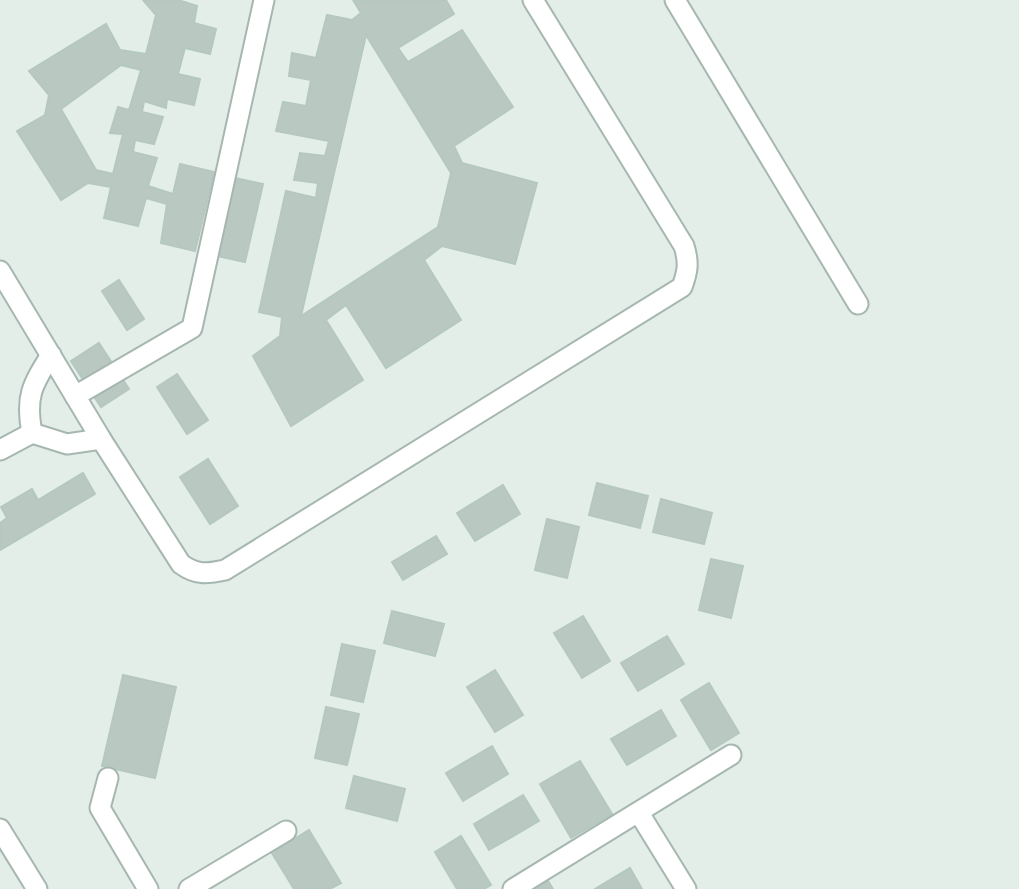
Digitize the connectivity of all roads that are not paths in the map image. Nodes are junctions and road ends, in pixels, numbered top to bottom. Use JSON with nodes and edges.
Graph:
{"nodes":[{"id":1,"x":264,"y":0,"type":"edge"},
{"id":2,"x":533,"y":0,"type":"edge"},
{"id":3,"x":675,"y":0,"type":"edge"},
{"id":4,"x":0,"y":271,"type":"edge"},
{"id":5,"x":858,"y":304,"type":"dead end"},
{"id":6,"x":51,"y":355,"type":"junction"},
{"id":7,"x":75,"y":396,"type":"junction"},
{"id":8,"x":32,"y":433,"type":"junction"},
{"id":9,"x":101,"y":439,"type":"junction"},
{"id":10,"x":0,"y":450,"type":"edge"},
{"id":11,"x":731,"y":755,"type":"dead end"},
{"id":12,"x":108,"y":778,"type":"dead end"},
{"id":13,"x":639,"y":813,"type":"junction"},
{"id":14,"x":0,"y":829,"type":"edge"},
{"id":15,"x":286,"y":831,"type":"dead end"},
{"id":16,"x":37,"y":889,"type":"edge"},
{"id":17,"x":148,"y":889,"type":"edge"},
{"id":18,"x":189,"y":889,"type":"edge"},
{"id":19,"x":513,"y":889,"type":"edge"},
{"id":20,"x":686,"y":889,"type":"edge"}],
"edges":[{"from":1,"to":7,"type":"street"},
{"from":2,"to":9,"type":"street"},
{"from":3,"to":5,"type":"street"},
{"from":4,"to":6,"type":"street"},
{"from":6,"to":7,"type":"street"},
{"from":6,"to":8,"type":"street"},
{"from":7,"to":9,"type":"street"},
{"from":8,"to":9,"type":"street"},
{"from":8,"to":10,"type":"street"},
{"from":11,"to":13,"type":"street"},
{"from":12,"to":17,"type":"street"},
{"from":13,"to":19,"type":"street"},
{"from":13,"to":20,"type":"street"},
{"from":14,"to":16,"type":"street"},
{"from":15,"to":18,"type":"street"}]}
